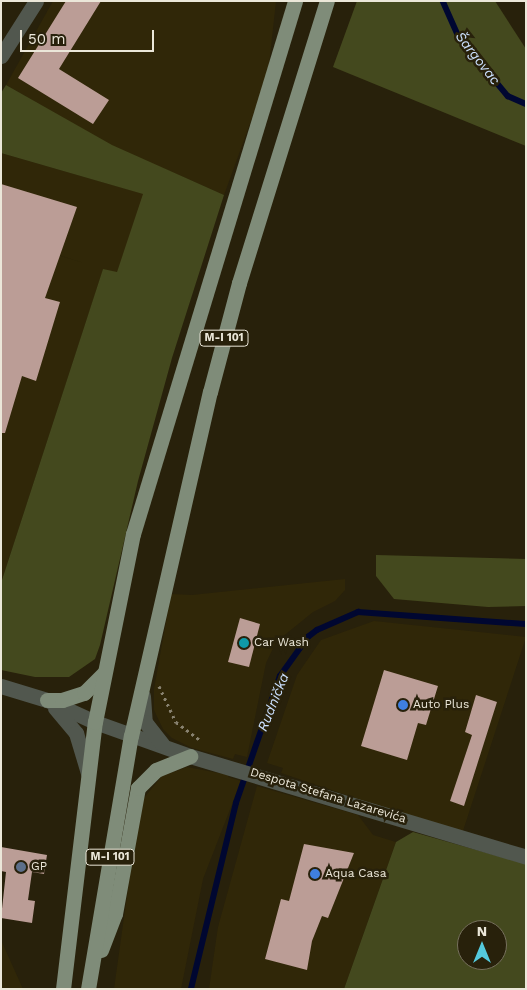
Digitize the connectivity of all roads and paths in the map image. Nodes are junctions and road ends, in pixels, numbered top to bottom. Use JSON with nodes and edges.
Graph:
{"nodes":[{"id":1,"x":36,"y":1,"type":"edge"},
{"id":2,"x":294,"y":1,"type":"edge"},
{"id":3,"x":327,"y":1,"type":"edge"},
{"id":4,"x":1,"y":56,"type":"edge"},
{"id":5,"x":106,"y":670,"type":"junction"},
{"id":6,"x":143,"y":681,"type":"junction"},
{"id":7,"x":1,"y":686,"type":"edge"},
{"id":8,"x":47,"y":700,"type":"junction"},
{"id":9,"x":95,"y":722,"type":"junction"},
{"id":10,"x":131,"y":736,"type":"junction"},
{"id":11,"x":165,"y":747,"type":"junction"},
{"id":12,"x":190,"y":756,"type":"junction"},
{"id":13,"x":88,"y":773,"type":"junction"},
{"id":14,"x":526,"y":856,"type":"edge"},
{"id":15,"x":89,"y":984,"type":"edge"},
{"id":16,"x":63,"y":989,"type":"edge"}],
"edges":[{"from":1,"to":4,"type":"street"},
{"from":2,"to":5,"type":"main road","number":"M-I 101"},
{"from":3,"to":6,"type":"main road","number":"M-I 101"},
{"from":5,"to":8,"type":"main road"},
{"from":5,"to":9,"type":"main road","number":"M-I 101"},
{"from":6,"to":10,"type":"main road","number":"M-I 101"},
{"from":6,"to":11,"type":"street"},
{"from":7,"to":8,"type":"street","name":"Despota Stefana Lazarevića"},
{"from":8,"to":9,"type":"street","name":"Despota Stefana Lazarevića"},
{"from":8,"to":13,"type":"street"},
{"from":9,"to":10,"type":"street","name":"Despota Stefana Lazarevića"},
{"from":9,"to":13,"type":"main road","number":"M-I 101"},
{"from":10,"to":11,"type":"street","name":"Despota Stefana Lazarevića"},
{"from":10,"to":15,"type":"main road","number":"M-I 101"},
{"from":11,"to":12,"type":"street","name":"Despota Stefana Lazarevića"},
{"from":12,"to":14,"type":"street","name":"Despota Stefana Lazarevića"},
{"from":12,"to":15,"type":"main road"},
{"from":13,"to":16,"type":"main road","number":"M-I 101"}]}
